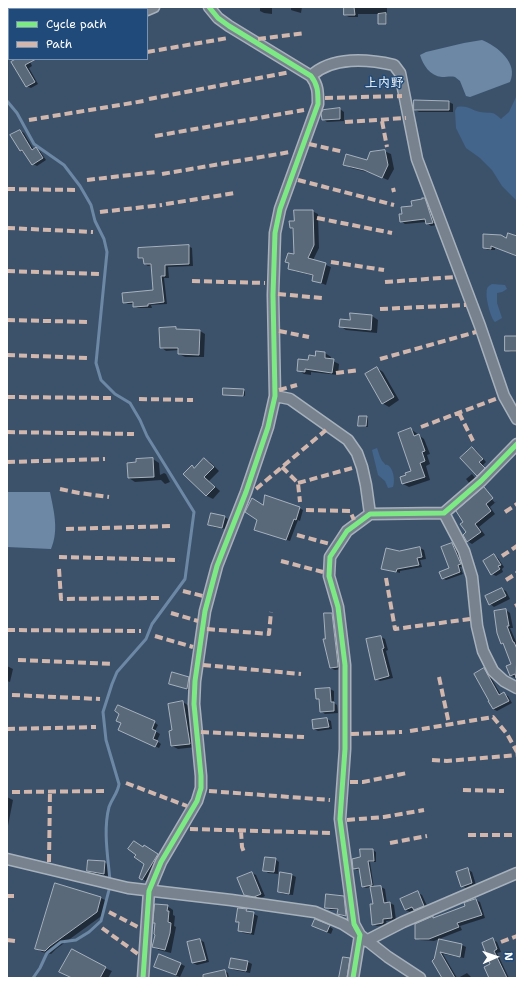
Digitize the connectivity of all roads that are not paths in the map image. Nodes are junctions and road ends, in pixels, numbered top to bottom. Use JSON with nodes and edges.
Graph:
{"nodes":[{"id":1,"x":209,"y":7,"type":"edge"},
{"id":2,"x":311,"y":76,"type":"junction"},
{"id":3,"x":275,"y":396,"type":"junction"},
{"id":4,"x":517,"y":419,"type":"edge"},
{"id":5,"x":517,"y":444,"type":"edge"},
{"id":6,"x":444,"y":513,"type":"junction"},
{"id":7,"x":370,"y":514,"type":"junction"},
{"id":8,"x":517,"y":688,"type":"edge"},
{"id":9,"x":7,"y":859,"type":"edge"},
{"id":10,"x":517,"y":873,"type":"edge"},
{"id":11,"x":149,"y":891,"type":"junction"},
{"id":12,"x":363,"y":938,"type":"junction"},
{"id":13,"x":143,"y":978,"type":"edge"},
{"id":14,"x":353,"y":978,"type":"edge"},
{"id":15,"x":420,"y":978,"type":"edge"}],
"edges":[{"from":1,"to":2,"type":"street"},
{"from":2,"to":3,"type":"street"},
{"from":2,"to":4,"type":"street"},
{"from":3,"to":7,"type":"street"},
{"from":3,"to":11,"type":"street"},
{"from":5,"to":6,"type":"street"},
{"from":6,"to":7,"type":"street"},
{"from":6,"to":8,"type":"street"},
{"from":7,"to":12,"type":"street"},
{"from":9,"to":11,"type":"street"},
{"from":10,"to":12,"type":"street"},
{"from":11,"to":12,"type":"street"},
{"from":11,"to":13,"type":"street"},
{"from":12,"to":14,"type":"street"},
{"from":12,"to":15,"type":"street"}]}
